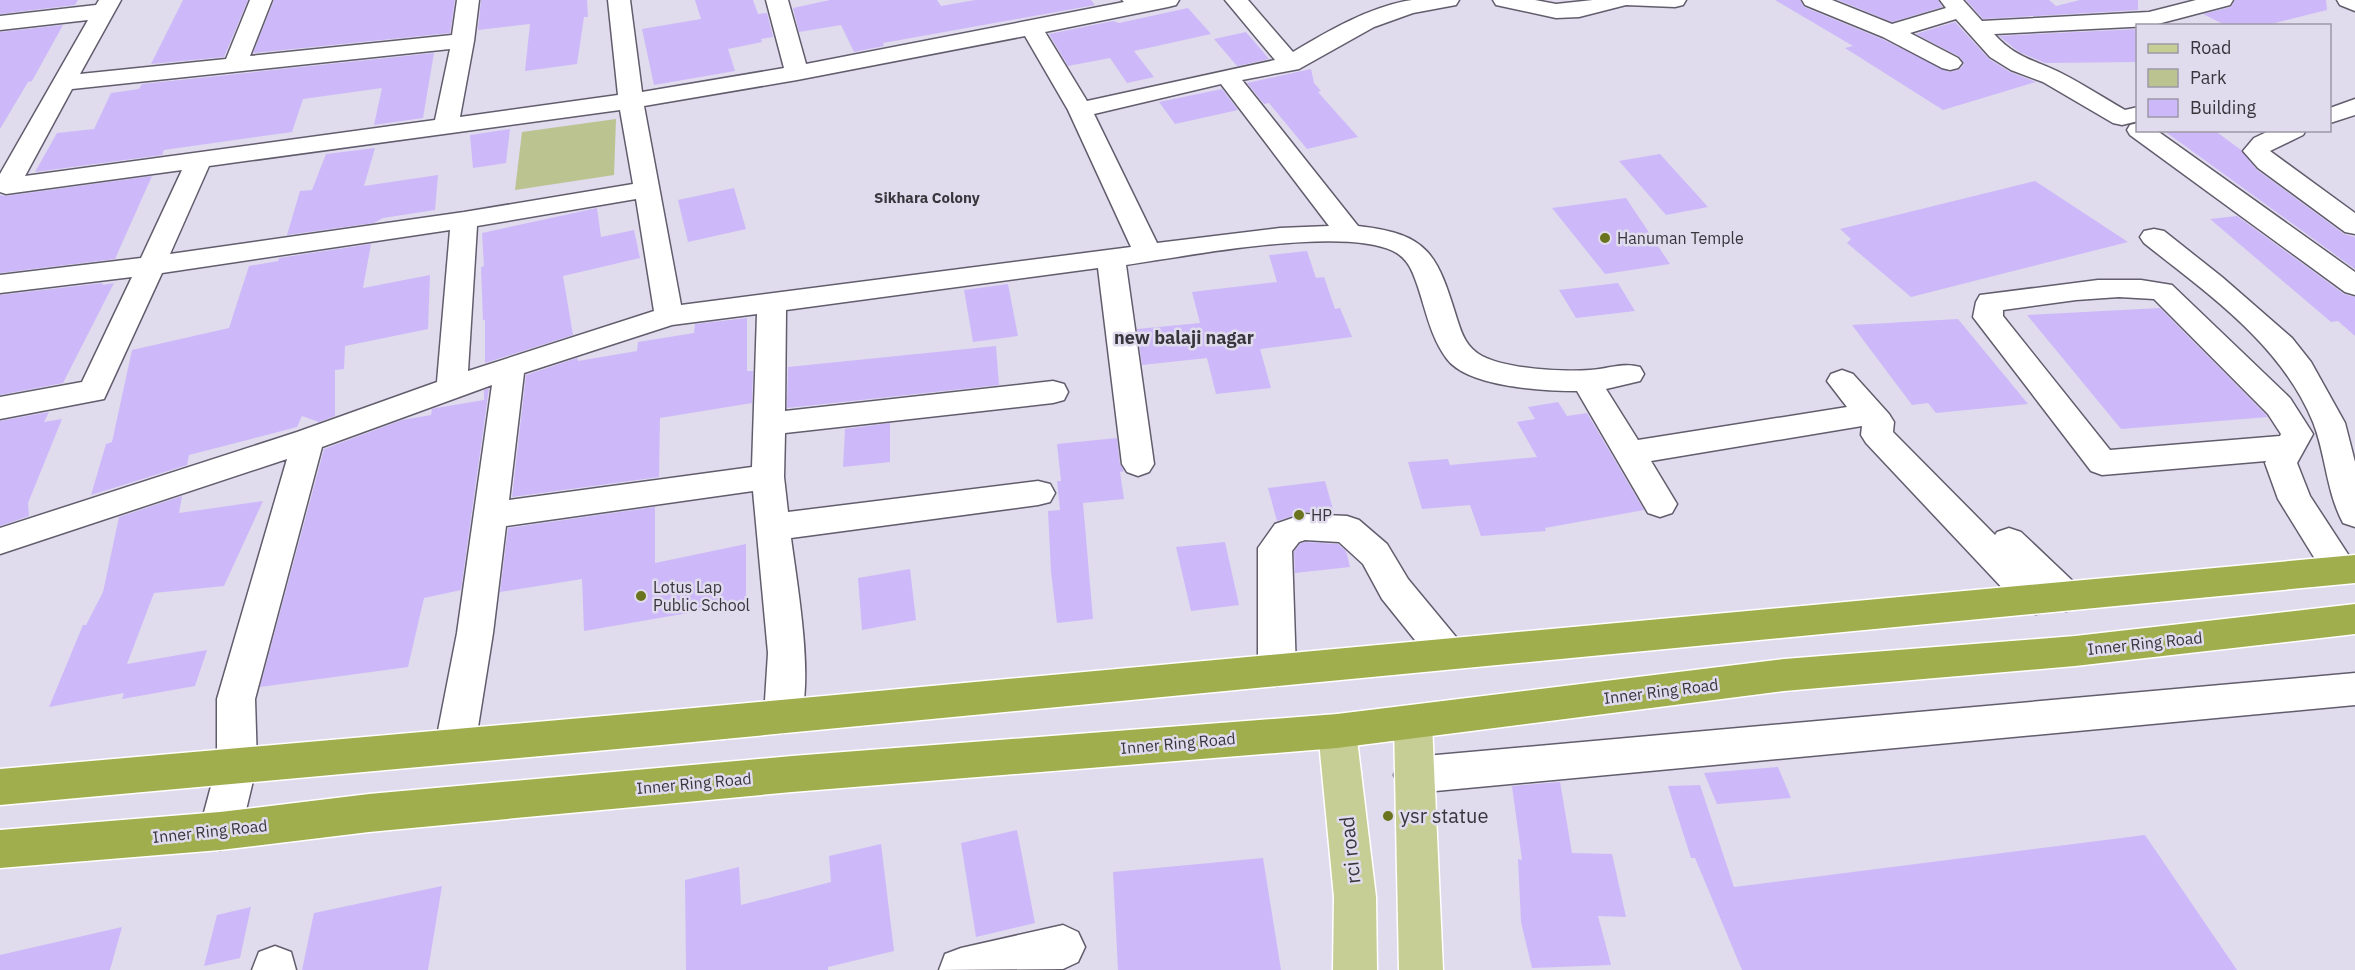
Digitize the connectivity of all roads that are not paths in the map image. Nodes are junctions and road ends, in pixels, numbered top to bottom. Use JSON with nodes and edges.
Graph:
{"nodes":[{"id":1,"x":261,"y":0,"type":"edge"},
{"id":2,"x":468,"y":0,"type":"edge"},
{"id":3,"x":619,"y":0,"type":"edge"},
{"id":4,"x":1168,"y":0,"type":"edge"},
{"id":5,"x":1236,"y":0,"type":"edge"},
{"id":6,"x":1448,"y":0,"type":"edge"},
{"id":7,"x":1504,"y":0,"type":"edge"},
{"id":8,"x":1620,"y":0,"type":"edge"},
{"id":9,"x":1631,"y":0,"type":"edge"},
{"id":10,"x":1675,"y":0,"type":"edge"},
{"id":11,"x":1813,"y":0,"type":"edge"},
{"id":12,"x":2112,"y":0,"type":"edge"},
{"id":13,"x":2222,"y":0,"type":"edge"},
{"id":14,"x":2348,"y":0,"type":"edge"},
{"id":15,"x":784,"y":1,"type":"edge"},
{"id":16,"x":1135,"y":3,"type":"edge"},
{"id":17,"x":2355,"y":4,"type":"edge"},
{"id":18,"x":107,"y":5,"type":"edge"},
{"id":19,"x":1956,"y":5,"type":"edge"},
{"id":20,"x":2155,"y":22,"type":"edge"},
{"id":21,"x":0,"y":23,"type":"edge"},
{"id":22,"x":1032,"y":28,"type":"junction"},
{"id":23,"x":1978,"y":28,"type":"junction"},
{"id":24,"x":1891,"y":32,"type":"junction"},
{"id":25,"x":463,"y":41,"type":"junction"},
{"id":26,"x":1950,"y":63,"type":"dead end"},
{"id":27,"x":1292,"y":64,"type":"junction"},
{"id":28,"x":236,"y":65,"type":"junction"},
{"id":29,"x":797,"y":73,"type":"junction"},
{"id":30,"x":1227,"y":76,"type":"junction"},
{"id":31,"x":62,"y":83,"type":"junction"},
{"id":32,"x":631,"y":101,"type":"junction"},
{"id":33,"x":2355,"y":106,"type":"edge"},
{"id":34,"x":1080,"y":110,"type":"junction"},
{"id":35,"x":2331,"y":116,"type":"edge"},
{"id":36,"x":2134,"y":123,"type":"edge"},
{"id":37,"x":446,"y":126,"type":"junction"},
{"id":38,"x":2146,"y":132,"type":"edge"},
{"id":39,"x":2289,"y":132,"type":"edge"},
{"id":40,"x":199,"y":160,"type":"junction"},
{"id":41,"x":648,"y":189,"type":"junction"},
{"id":42,"x":2,"y":190,"type":"edge"},
{"id":43,"x":464,"y":220,"type":"junction"},
{"id":44,"x":2355,"y":226,"type":"edge"},
{"id":45,"x":1348,"y":232,"type":"junction"},
{"id":46,"x":2154,"y":237,"type":"dead end"},
{"id":47,"x":1148,"y":253,"type":"junction"},
{"id":48,"x":1111,"y":258,"type":"junction"},
{"id":49,"x":151,"y":266,"type":"junction"},
{"id":50,"x":0,"y":284,"type":"edge"},
{"id":51,"x":2355,"y":286,"type":"edge"},
{"id":52,"x":772,"y":303,"type":"junction"},
{"id":53,"x":669,"y":316,"type":"junction"},
{"id":54,"x":510,"y":367,"type":"junction"},
{"id":55,"x":1629,"y":374,"type":"dead end"},
{"id":56,"x":1586,"y":381,"type":"junction"},
{"id":57,"x":1842,"y":381,"type":"dead end"},
{"id":58,"x":452,"y":388,"type":"junction"},
{"id":59,"x":1053,"y":392,"type":"dead end"},
{"id":60,"x":0,"y":408,"type":"edge"},
{"id":61,"x":1874,"y":418,"type":"junction"},
{"id":62,"x":768,"y":424,"type":"junction"},
{"id":63,"x":308,"y":440,"type":"junction"},
{"id":64,"x":2289,"y":447,"type":"junction"},
{"id":65,"x":1630,"y":453,"type":"junction"},
{"id":66,"x":1138,"y":464,"type":"dead end"},
{"id":67,"x":768,"y":477,"type":"junction"},
{"id":68,"x":1038,"y":494,"type":"dead end"},
{"id":69,"x":1660,"y":504,"type":"dead end"},
{"id":70,"x":2355,"y":514,"type":"edge"},
{"id":71,"x":491,"y":515,"type":"junction"},
{"id":72,"x":773,"y":527,"type":"junction"},
{"id":73,"x":0,"y":541,"type":"edge"},
{"id":74,"x":2347,"y":569,"type":"edge"},
{"id":75,"x":2051,"y":598,"type":"junction"},
{"id":76,"x":2355,"y":619,"type":"edge"},
{"id":77,"x":1448,"y":654,"type":"junction"},
{"id":78,"x":1277,"y":670,"type":"junction"},
{"id":79,"x":2355,"y":689,"type":"edge"},
{"id":80,"x":783,"y":716,"type":"junction"},
{"id":81,"x":1413,"y":723,"type":"junction"},
{"id":82,"x":1337,"y":730,"type":"junction"},
{"id":83,"x":455,"y":746,"type":"junction"},
{"id":84,"x":237,"y":764,"type":"junction"},
{"id":85,"x":1414,"y":775,"type":"junction"},
{"id":86,"x":0,"y":787,"type":"edge"},
{"id":87,"x":220,"y":831,"type":"junction"},
{"id":88,"x":0,"y":849,"type":"edge"},
{"id":89,"x":1063,"y":946,"type":"dead end"},
{"id":90,"x":1420,"y":959,"type":"edge"},
{"id":91,"x":960,"y":970,"type":"edge"},
{"id":92,"x":1355,"y":970,"type":"edge"}],
"edges":[{"from":1,"to":28,"type":"street"},
{"from":2,"to":25,"type":"street"},
{"from":3,"to":32,"type":"street"},
{"from":4,"to":16,"type":"street"},
{"from":5,"to":27,"type":"street"},
{"from":6,"to":27,"type":"street"},
{"from":7,"to":8,"type":"street"},
{"from":9,"to":10,"type":"street"},
{"from":11,"to":24,"type":"street"},
{"from":12,"to":20,"type":"street"},
{"from":13,"to":20,"type":"street"},
{"from":14,"to":17,"type":"street"},
{"from":15,"to":29,"type":"street"},
{"from":16,"to":22,"type":"street"},
{"from":18,"to":21,"type":"street"},
{"from":18,"to":31,"type":"street"},
{"from":19,"to":23,"type":"street"},
{"from":19,"to":24,"type":"street"},
{"from":20,"to":23,"type":"street"},
{"from":22,"to":29,"type":"street"},
{"from":22,"to":34,"type":"street"},
{"from":23,"to":36,"type":"street"},
{"from":24,"to":26,"type":"street"},
{"from":25,"to":28,"type":"street"},
{"from":25,"to":37,"type":"street"},
{"from":27,"to":30,"type":"street"},
{"from":28,"to":31,"type":"street"},
{"from":29,"to":32,"type":"street"},
{"from":30,"to":34,"type":"street"},
{"from":30,"to":45,"type":"street"},
{"from":31,"to":42,"type":"street"},
{"from":32,"to":37,"type":"street"},
{"from":32,"to":41,"type":"street"},
{"from":33,"to":35,"type":"street"},
{"from":34,"to":47,"type":"street"},
{"from":37,"to":40,"type":"street"},
{"from":38,"to":51,"type":"street"},
{"from":39,"to":44,"type":"street"},
{"from":40,"to":42,"type":"street"},
{"from":40,"to":49,"type":"street"},
{"from":41,"to":43,"type":"street"},
{"from":41,"to":53,"type":"street"},
{"from":43,"to":49,"type":"street"},
{"from":43,"to":58,"type":"street"},
{"from":45,"to":47,"type":"street"},
{"from":45,"to":56,"type":"street"},
{"from":46,"to":70,"type":"street"},
{"from":47,"to":48,"type":"street"},
{"from":48,"to":52,"type":"street"},
{"from":48,"to":66,"type":"street"},
{"from":49,"to":50,"type":"street"},
{"from":49,"to":60,"type":"street"},
{"from":52,"to":53,"type":"street"},
{"from":52,"to":62,"type":"street"},
{"from":53,"to":54,"type":"street"},
{"from":54,"to":58,"type":"street"},
{"from":54,"to":71,"type":"street"},
{"from":55,"to":56,"type":"street"},
{"from":56,"to":65,"type":"street"},
{"from":57,"to":61,"type":"street"},
{"from":58,"to":63,"type":"street"},
{"from":59,"to":62,"type":"street"},
{"from":61,"to":65,"type":"street"},
{"from":61,"to":75,"type":"street"},
{"from":62,"to":67,"type":"street"},
{"from":63,"to":73,"type":"street"},
{"from":63,"to":84,"type":"street"},
{"from":64,"to":64,"type":"street"},
{"from":64,"to":74,"type":"street"},
{"from":65,"to":69,"type":"street"},
{"from":67,"to":71,"type":"street"},
{"from":67,"to":72,"type":"street"},
{"from":68,"to":72,"type":"street"},
{"from":71,"to":83,"type":"street"},
{"from":72,"to":80,"type":"street"},
{"from":74,"to":75,"type":"highway"},
{"from":75,"to":77,"type":"highway"},
{"from":76,"to":81,"type":"highway","name":"Inner Ring Road"},
{"from":77,"to":78,"type":"highway"},
{"from":77,"to":78,"type":"street"},
{"from":78,"to":80,"type":"highway"},
{"from":79,"to":85,"type":"street"},
{"from":80,"to":83,"type":"highway"},
{"from":81,"to":82,"type":"highway","name":"Inner Ring Road"},
{"from":81,"to":85,"type":"main road"},
{"from":82,"to":87,"type":"highway","name":"Inner Ring Road"},
{"from":82,"to":92,"type":"main road","name":"rci road"},
{"from":83,"to":84,"type":"highway"},
{"from":84,"to":86,"type":"highway"},
{"from":84,"to":87,"type":"street"},
{"from":85,"to":90,"type":"main road"},
{"from":87,"to":88,"type":"highway","name":"Inner Ring Road"},
{"from":89,"to":91,"type":"street"}]}
